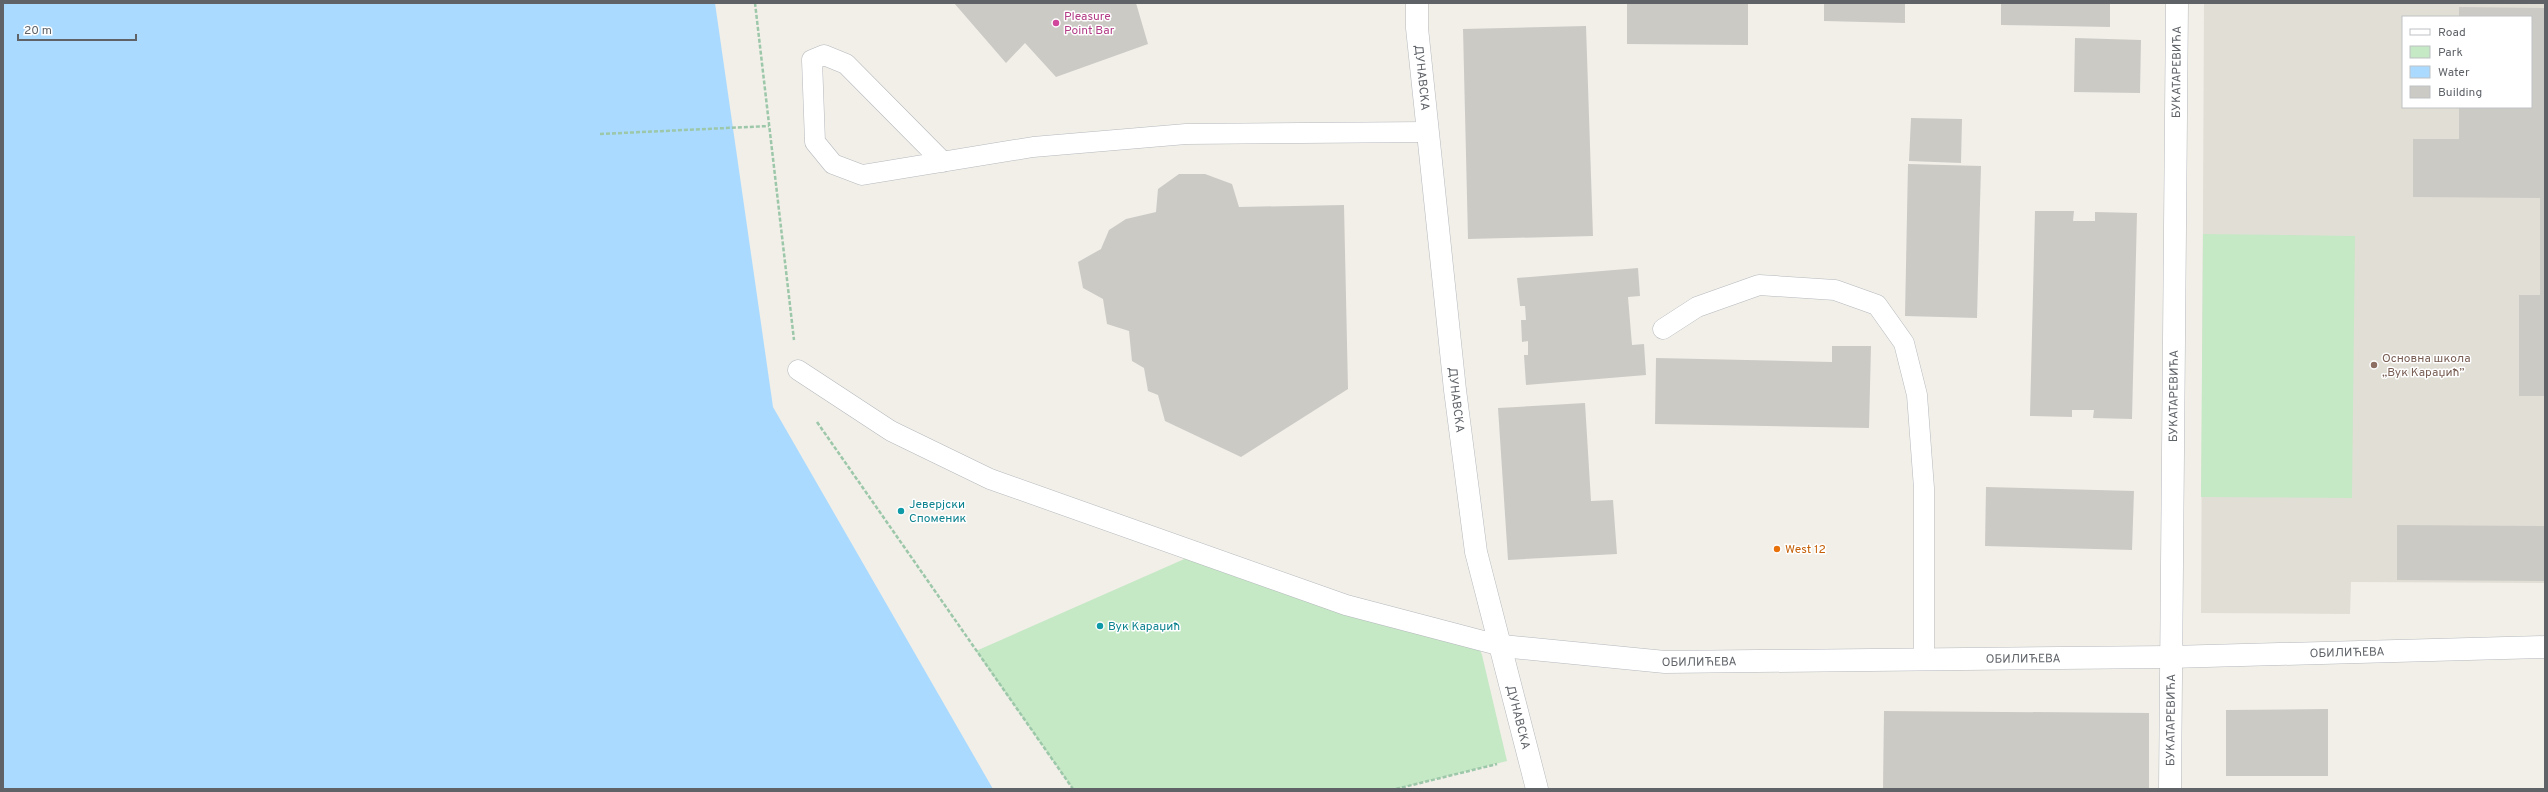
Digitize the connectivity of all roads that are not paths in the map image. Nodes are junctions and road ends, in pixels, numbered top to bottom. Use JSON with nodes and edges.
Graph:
{"nodes":[{"id":1,"x":1417,"y":3,"type":"edge"},
{"id":2,"x":2177,"y":3,"type":"edge"},
{"id":3,"x":1427,"y":132,"type":"junction"},
{"id":4,"x":943,"y":162,"type":"junction"},
{"id":5,"x":1663,"y":328,"type":"dead end"},
{"id":6,"x":798,"y":370,"type":"dead end"},
{"id":7,"x":1502,"y":646,"type":"junction"},
{"id":8,"x":2545,"y":647,"type":"edge"},
{"id":9,"x":2170,"y":657,"type":"junction"},
{"id":10,"x":1924,"y":659,"type":"junction"},
{"id":11,"x":1537,"y":789,"type":"edge"},
{"id":12,"x":2170,"y":789,"type":"edge"}],
"edges":[{"from":1,"to":3,"type":"street","name":"ДУНАВСКА"},
{"from":2,"to":9,"type":"street","name":"БУКАТАРЕВИЋА"},
{"from":3,"to":4,"type":"lane"},
{"from":3,"to":7,"type":"street","name":"ДУНАВСКА"},
{"from":4,"to":4,"type":"lane"},
{"from":5,"to":10,"type":"lane"},
{"from":6,"to":7,"type":"lane"},
{"from":7,"to":10,"type":"street","name":"ОБИЛИЋЕВА"},
{"from":7,"to":11,"type":"street","name":"ДУНАВСКА"},
{"from":8,"to":9,"type":"street","name":"ОБИЛИЋЕВА"},
{"from":9,"to":10,"type":"street","name":"ОБИЛИЋЕВА"},
{"from":9,"to":12,"type":"street","name":"БУКАТАРЕВИЋА"}]}
